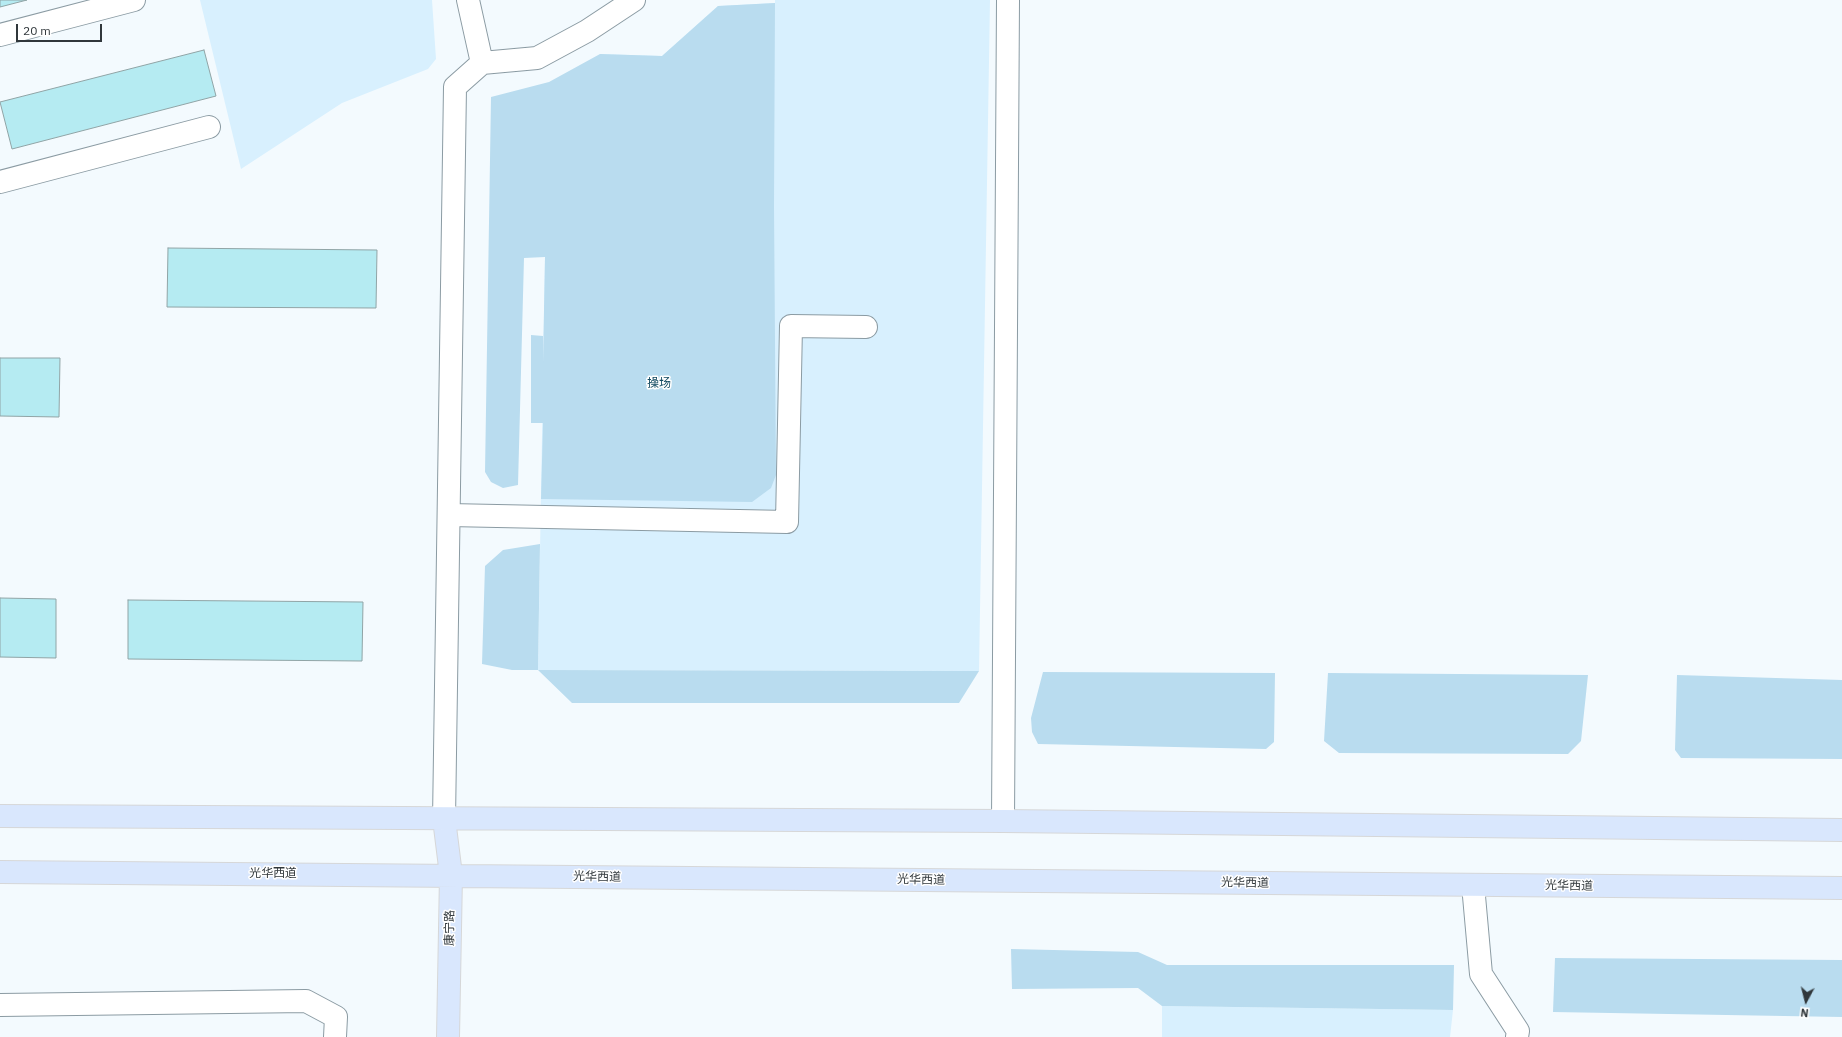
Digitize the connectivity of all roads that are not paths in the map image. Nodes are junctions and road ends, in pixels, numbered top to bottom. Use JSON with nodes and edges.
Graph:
{"nodes":[{"id":1,"x":134,"y":0,"type":"edge"},
{"id":2,"x":468,"y":0,"type":"edge"},
{"id":3,"x":634,"y":0,"type":"edge"},
{"id":4,"x":1008,"y":0,"type":"edge"},
{"id":5,"x":0,"y":35,"type":"edge"},
{"id":6,"x":482,"y":63,"type":"junction"},
{"id":7,"x":209,"y":126,"type":"dead end"},
{"id":8,"x":0,"y":182,"type":"edge"},
{"id":9,"x":866,"y":327,"type":"dead end"},
{"id":10,"x":448,"y":516,"type":"junction"},
{"id":11,"x":0,"y":816,"type":"edge"},
{"id":12,"x":444,"y":819,"type":"junction"},
{"id":13,"x":1003,"y":822,"type":"junction"},
{"id":14,"x":1842,"y":830,"type":"edge"},
{"id":15,"x":0,"y":872,"type":"edge"},
{"id":16,"x":451,"y":875,"type":"junction"},
{"id":17,"x":1473,"y":885,"type":"junction"},
{"id":18,"x":1842,"y":888,"type":"edge"},
{"id":19,"x":0,"y":1005,"type":"edge"},
{"id":20,"x":335,"y":1037,"type":"edge"},
{"id":21,"x":448,"y":1037,"type":"edge"},
{"id":22,"x":1518,"y":1037,"type":"edge"}],
"edges":[{"from":1,"to":5,"type":"street"},
{"from":2,"to":6,"type":"street"},
{"from":3,"to":6,"type":"street"},
{"from":4,"to":13,"type":"street"},
{"from":6,"to":10,"type":"street"},
{"from":7,"to":8,"type":"street"},
{"from":9,"to":10,"type":"street"},
{"from":10,"to":12,"type":"street"},
{"from":11,"to":12,"type":"main road"},
{"from":12,"to":13,"type":"main road"},
{"from":12,"to":16,"type":"main road","name":"康宁路"},
{"from":13,"to":14,"type":"main road"},
{"from":15,"to":16,"type":"main road","name":"光华西道"},
{"from":16,"to":17,"type":"main road","name":"光华西道"},
{"from":16,"to":21,"type":"main road","name":"康宁路"},
{"from":17,"to":18,"type":"main road","name":"光华西道"},
{"from":17,"to":22,"type":"street"},
{"from":19,"to":20,"type":"street"}]}
